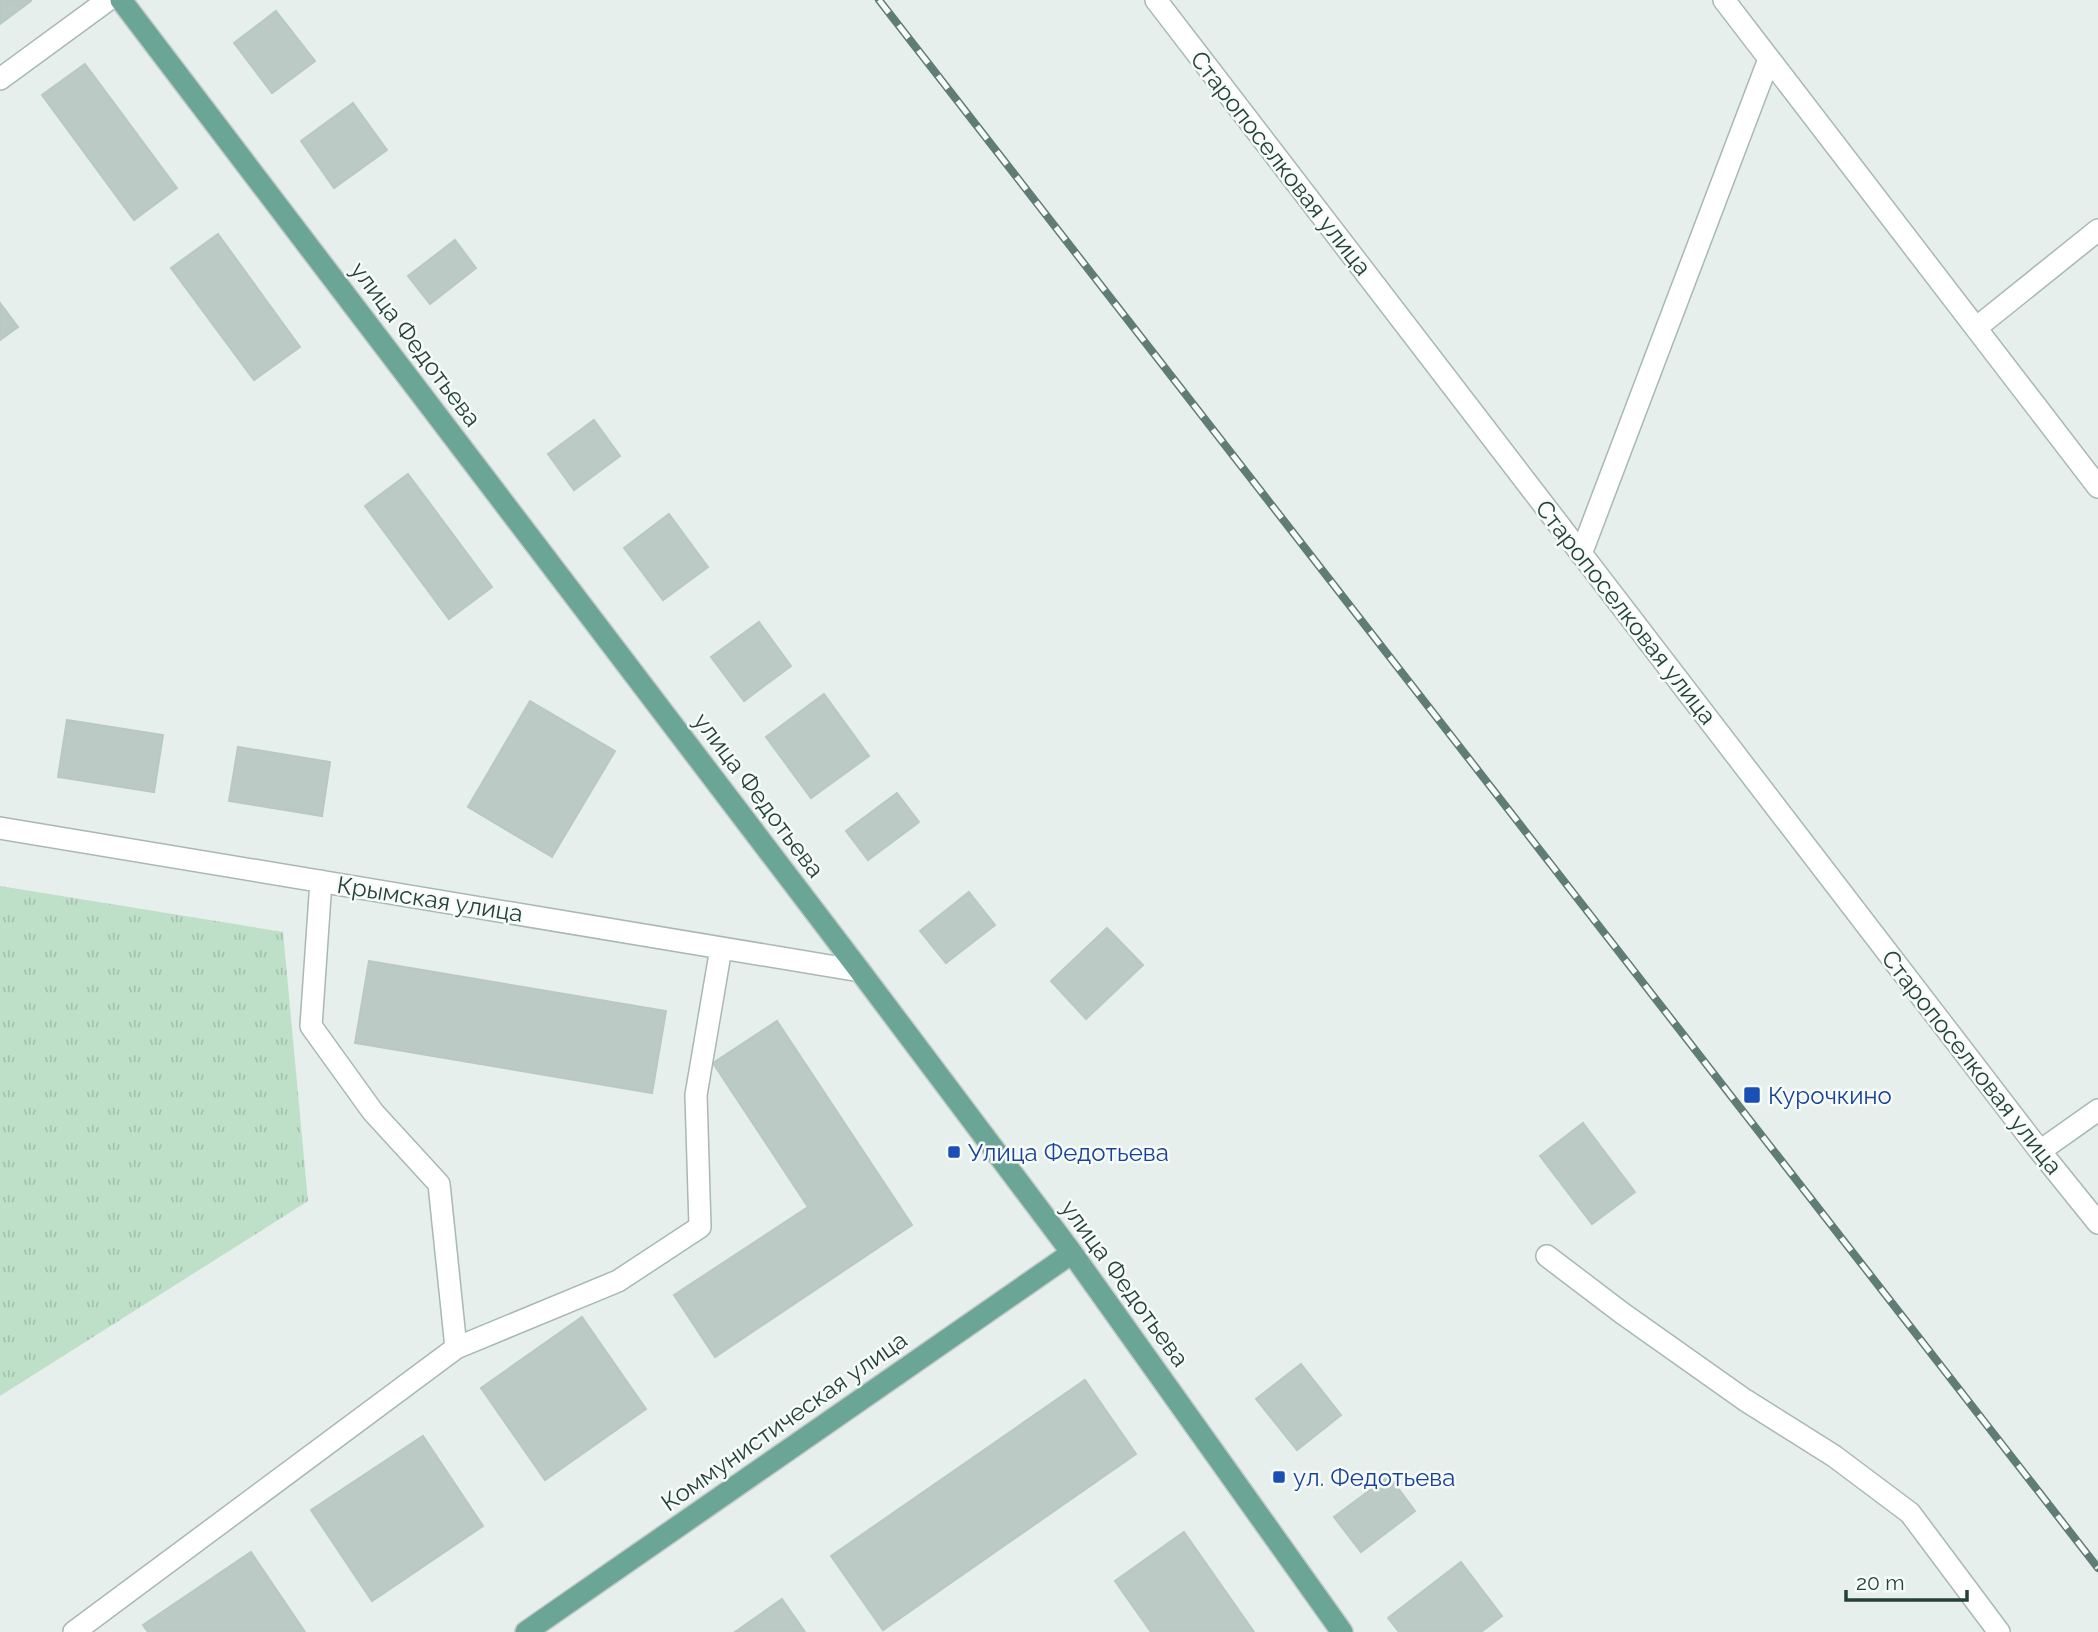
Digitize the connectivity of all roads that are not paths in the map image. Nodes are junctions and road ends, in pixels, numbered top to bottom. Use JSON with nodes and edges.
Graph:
{"nodes":[{"id":1,"x":108,"y":0,"type":"edge"},
{"id":2,"x":121,"y":0,"type":"edge"},
{"id":3,"x":1156,"y":0,"type":"edge"},
{"id":4,"x":1724,"y":0,"type":"edge"},
{"id":5,"x":1769,"y":59,"type":"junction"},
{"id":6,"x":0,"y":79,"type":"edge"},
{"id":7,"x":2098,"y":230,"type":"edge"},
{"id":8,"x":1976,"y":328,"type":"junction"},
{"id":9,"x":2098,"y":487,"type":"edge"},
{"id":10,"x":1581,"y":554,"type":"junction"},
{"id":11,"x":0,"y":828,"type":"edge"},
{"id":12,"x":321,"y":881,"type":"junction"},
{"id":13,"x":721,"y":948,"type":"junction"},
{"id":14,"x":860,"y":971,"type":"junction"},
{"id":15,"x":2098,"y":1110,"type":"edge"},
{"id":16,"x":2040,"y":1151,"type":"junction"},
{"id":17,"x":2098,"y":1223,"type":"edge"},
{"id":18,"x":1072,"y":1253,"type":"junction"},
{"id":19,"x":1547,"y":1256,"type":"dead end"},
{"id":20,"x":456,"y":1348,"type":"junction"},
{"id":21,"x":74,"y":1632,"type":"edge"},
{"id":22,"x":526,"y":1632,"type":"edge"},
{"id":23,"x":1342,"y":1632,"type":"edge"},
{"id":24,"x":1999,"y":1632,"type":"edge"}],
"edges":[{"from":1,"to":6,"type":"street"},
{"from":2,"to":14,"type":"main road","name":"улица Федотьева"},
{"from":3,"to":10,"type":"street","name":"Старопоселковая улица"},
{"from":4,"to":5,"type":"street"},
{"from":5,"to":8,"type":"street"},
{"from":5,"to":10,"type":"street"},
{"from":7,"to":8,"type":"street"},
{"from":8,"to":9,"type":"street"},
{"from":10,"to":16,"type":"street","name":"Старопоселковая улица"},
{"from":11,"to":12,"type":"street","name":"Крымская улица"},
{"from":12,"to":13,"type":"street","name":"Крымская улица"},
{"from":12,"to":20,"type":"street"},
{"from":13,"to":14,"type":"street","name":"Крымская улица"},
{"from":13,"to":20,"type":"street"},
{"from":14,"to":18,"type":"main road","name":"улица Федотьева"},
{"from":15,"to":16,"type":"street"},
{"from":16,"to":17,"type":"street","name":"Старопоселковая улица"},
{"from":18,"to":22,"type":"main road","name":"Коммунистическая улица"},
{"from":18,"to":23,"type":"main road","name":"улица Федотьева"},
{"from":19,"to":24,"type":"street"},
{"from":20,"to":21,"type":"street"}]}
